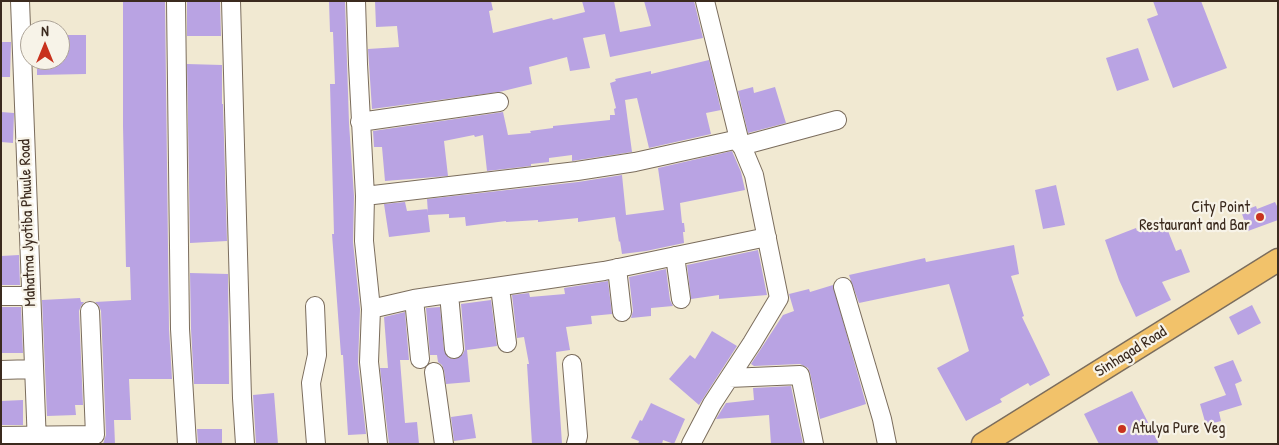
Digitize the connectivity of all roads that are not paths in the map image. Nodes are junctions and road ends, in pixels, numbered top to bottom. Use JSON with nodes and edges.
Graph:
{"nodes":[{"id":1,"x":20,"y":1,"type":"edge"},
{"id":2,"x":176,"y":1,"type":"edge"},
{"id":3,"x":231,"y":1,"type":"edge"},
{"id":4,"x":356,"y":1,"type":"edge"},
{"id":5,"x":705,"y":1,"type":"edge"},
{"id":6,"x":499,"y":102,"type":"dead end"},
{"id":7,"x":837,"y":120,"type":"dead end"},
{"id":8,"x":360,"y":122,"type":"junction"},
{"id":9,"x":740,"y":143,"type":"junction"},
{"id":10,"x":365,"y":196,"type":"junction"},
{"id":11,"x":767,"y":237,"type":"junction"},
{"id":12,"x":675,"y":256,"type":"junction"},
{"id":13,"x":1276,"y":267,"type":"edge"},
{"id":14,"x":617,"y":268,"type":"junction"},
{"id":15,"x":500,"y":287,"type":"junction"},
{"id":16,"x":843,"y":287,"type":"dead end"},
{"id":17,"x":448,"y":294,"type":"junction"},
{"id":18,"x":1,"y":296,"type":"edge"},
{"id":19,"x":31,"y":296,"type":"junction"},
{"id":20,"x":414,"y":299,"type":"junction"},
{"id":21,"x":681,"y":299,"type":"dead end"},
{"id":22,"x":316,"y":306,"type":"dead end"},
{"id":23,"x":371,"y":310,"type":"junction"},
{"id":24,"x":90,"y":311,"type":"dead end"},
{"id":25,"x":622,"y":312,"type":"dead end"},
{"id":26,"x":507,"y":343,"type":"dead end"},
{"id":27,"x":454,"y":349,"type":"dead end"},
{"id":28,"x":420,"y":359,"type":"dead end"},
{"id":29,"x":572,"y":364,"type":"dead end"},
{"id":30,"x":34,"y":369,"type":"junction"},
{"id":31,"x":1,"y":370,"type":"edge"},
{"id":32,"x":434,"y":372,"type":"dead end"},
{"id":33,"x":729,"y":378,"type":"junction"},
{"id":34,"x":1,"y":436,"type":"edge"},
{"id":35,"x":37,"y":440,"type":"edge"},
{"id":36,"x":187,"y":444,"type":"edge"},
{"id":37,"x":245,"y":444,"type":"edge"},
{"id":38,"x":316,"y":444,"type":"edge"},
{"id":39,"x":378,"y":444,"type":"edge"},
{"id":40,"x":444,"y":444,"type":"edge"},
{"id":41,"x":576,"y":444,"type":"edge"},
{"id":42,"x":691,"y":444,"type":"edge"},
{"id":43,"x":814,"y":444,"type":"edge"},
{"id":44,"x":887,"y":444,"type":"edge"},
{"id":45,"x":983,"y":444,"type":"edge"}],
"edges":[{"from":1,"to":19,"type":"street","name":"Mahatma Jyotiba Phuule Road"},
{"from":2,"to":36,"type":"street"},
{"from":3,"to":37,"type":"street"},
{"from":4,"to":8,"type":"street"},
{"from":5,"to":9,"type":"street"},
{"from":6,"to":8,"type":"street"},
{"from":7,"to":9,"type":"street"},
{"from":8,"to":10,"type":"street"},
{"from":9,"to":10,"type":"street"},
{"from":9,"to":11,"type":"street"},
{"from":10,"to":23,"type":"street"},
{"from":11,"to":12,"type":"street"},
{"from":11,"to":33,"type":"street"},
{"from":12,"to":14,"type":"street"},
{"from":12,"to":21,"type":"street"},
{"from":13,"to":45,"type":"main road","name":"Sinhagad Road"},
{"from":14,"to":15,"type":"street"},
{"from":14,"to":25,"type":"street"},
{"from":15,"to":17,"type":"street"},
{"from":15,"to":26,"type":"street"},
{"from":16,"to":44,"type":"street"},
{"from":17,"to":20,"type":"street"},
{"from":17,"to":27,"type":"street"},
{"from":18,"to":19,"type":"street"},
{"from":19,"to":30,"type":"street","name":"Mahatma Jyotiba Phuule Road"},
{"from":20,"to":23,"type":"street"},
{"from":20,"to":28,"type":"street"},
{"from":22,"to":38,"type":"street"},
{"from":23,"to":39,"type":"street"},
{"from":24,"to":35,"type":"street"},
{"from":29,"to":41,"type":"street"},
{"from":30,"to":31,"type":"street"},
{"from":30,"to":35,"type":"street","name":"Mahatma Jyotiba Phuule Road"},
{"from":32,"to":40,"type":"street"},
{"from":33,"to":42,"type":"street"},
{"from":33,"to":43,"type":"street"},
{"from":34,"to":35,"type":"street"}]}
